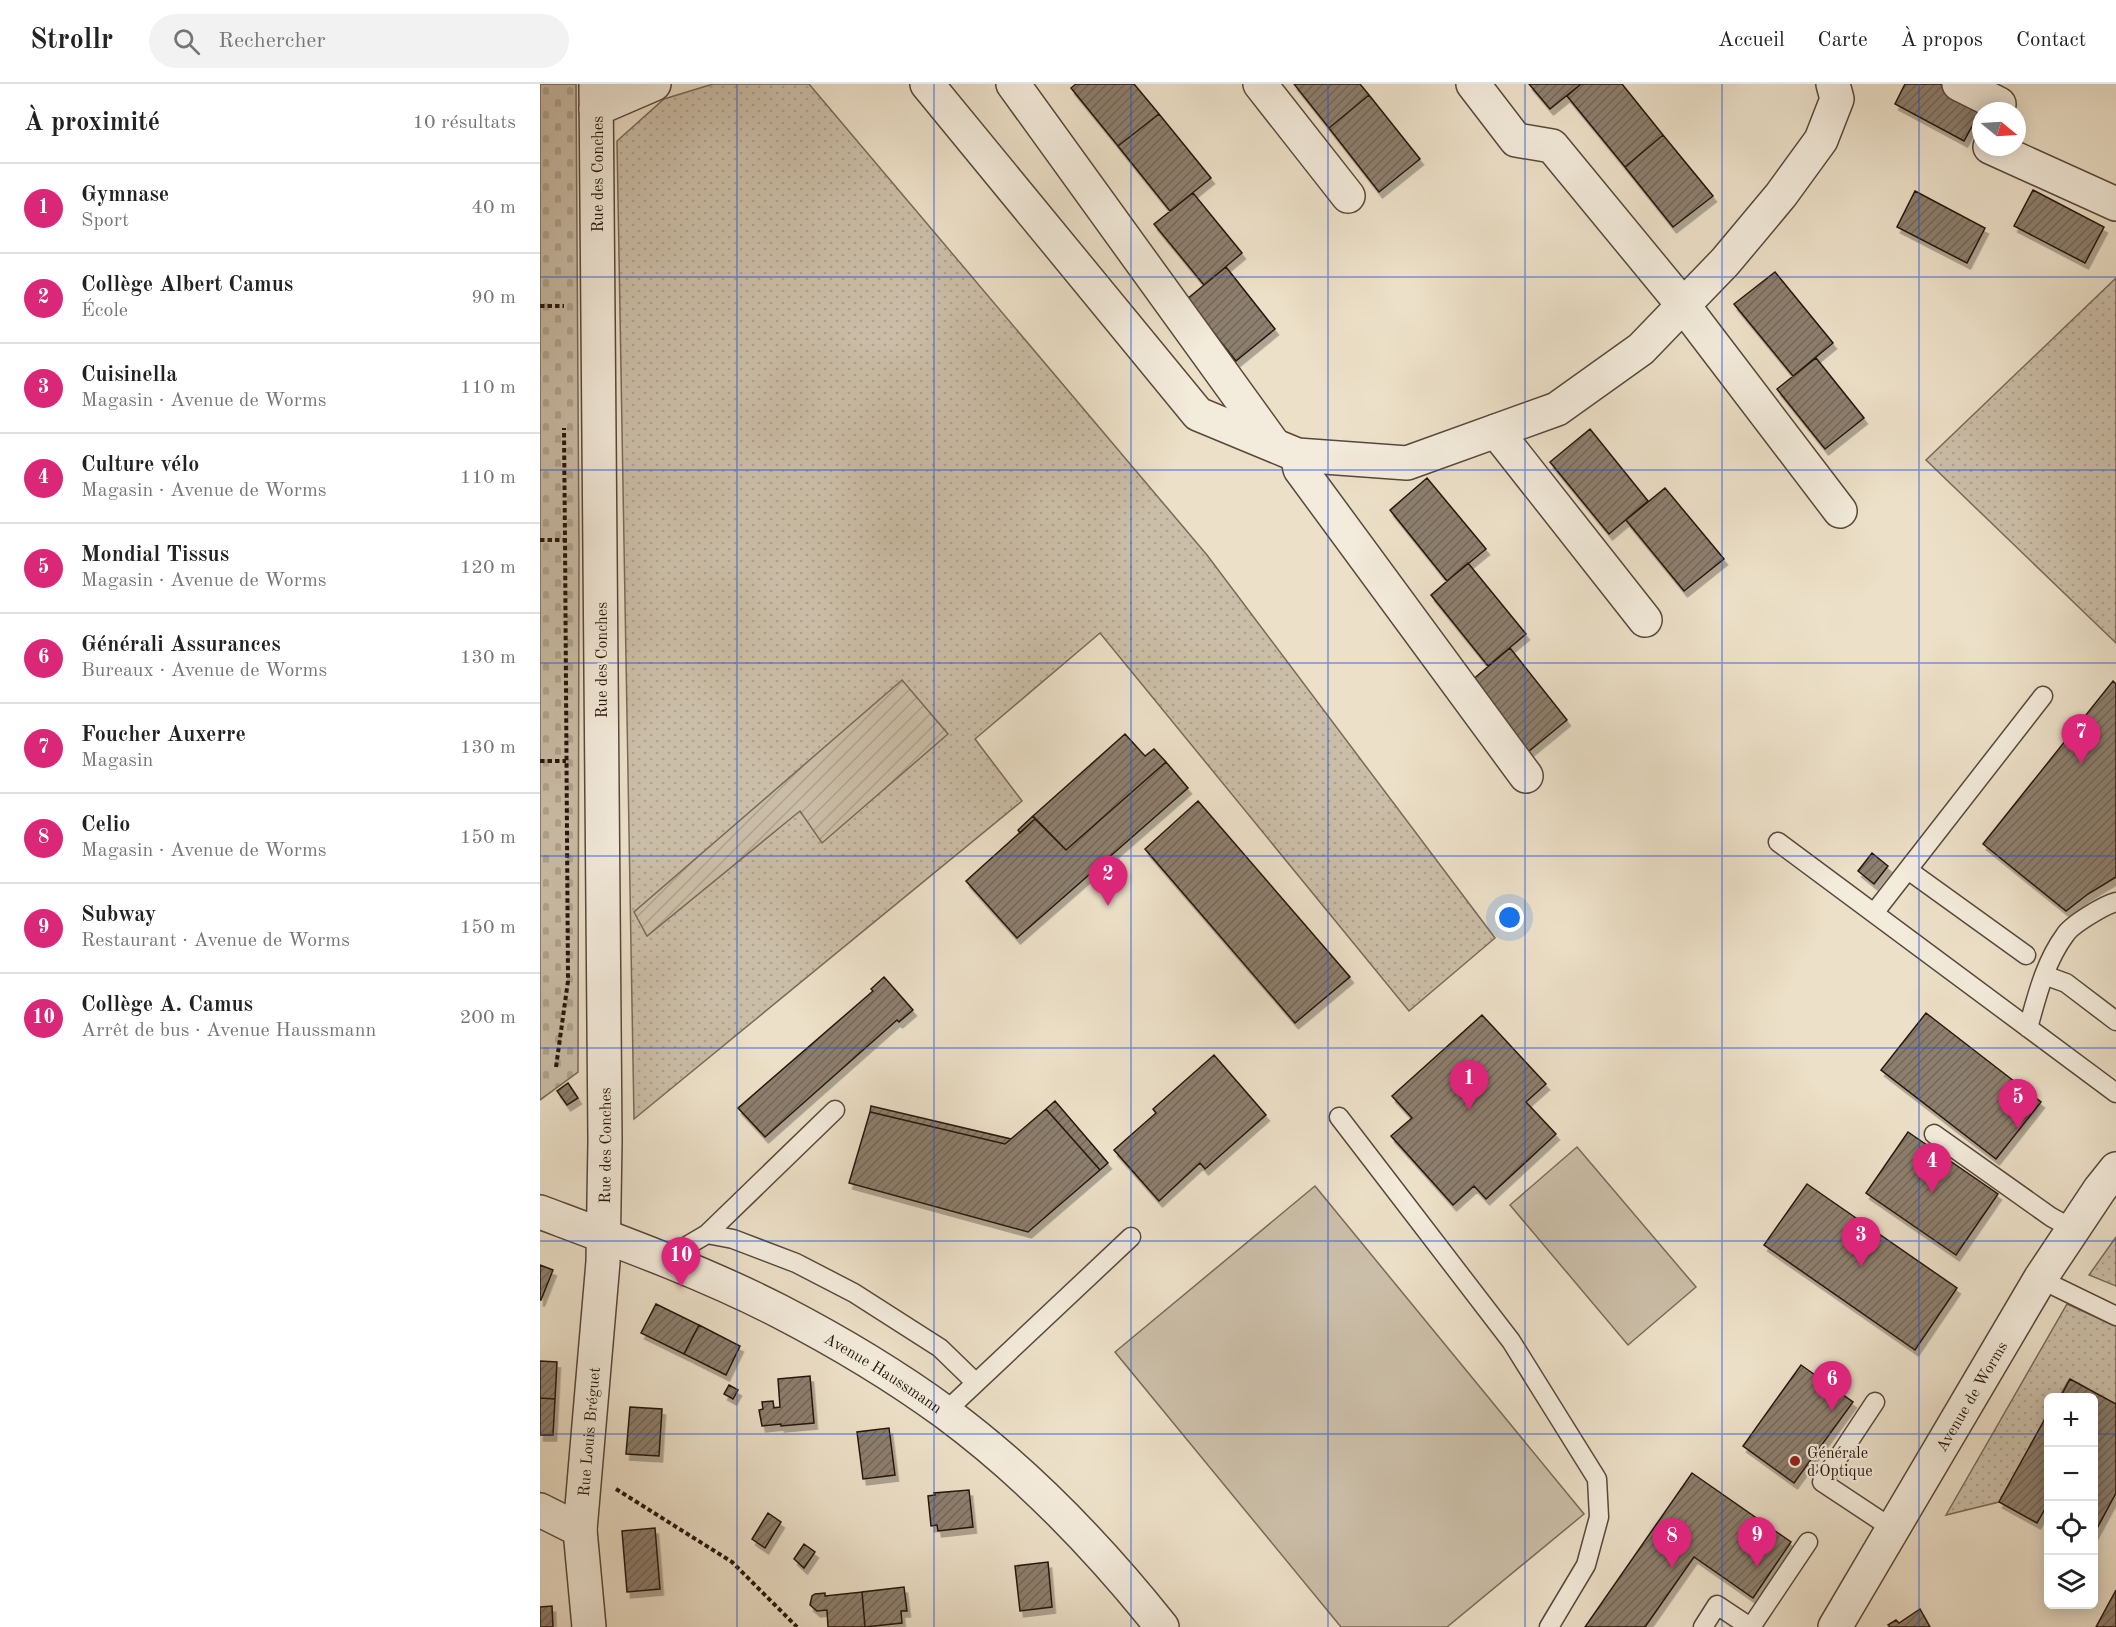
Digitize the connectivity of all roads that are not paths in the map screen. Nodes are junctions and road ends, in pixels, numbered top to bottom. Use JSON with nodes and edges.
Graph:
{"nodes":[{"id":1,"x":654,"y":84,"type":"edge"},
{"id":2,"x":927,"y":84,"type":"edge"},
{"id":3,"x":1013,"y":84,"type":"edge"},
{"id":4,"x":1260,"y":84,"type":"edge"},
{"id":5,"x":1473,"y":84,"type":"edge"},
{"id":6,"x":1833,"y":84,"type":"edge"},
{"id":7,"x":1959,"y":84,"type":"edge"},
{"id":8,"x":596,"y":97,"type":"edge"},
{"id":9,"x":1995,"y":102,"type":"edge"},
{"id":10,"x":2010,"y":156,"type":"edge"},
{"id":11,"x":1348,"y":195,"type":"dead end"},
{"id":12,"x":2116,"y":204,"type":"edge"},
{"id":13,"x":1683,"y":305,"type":"junction"},
{"id":14,"x":1496,"y":431,"type":"junction"},
{"id":15,"x":1286,"y":450,"type":"junction"},
{"id":16,"x":1840,"y":511,"type":"dead end"},
{"id":17,"x":1646,"y":620,"type":"dead end"},
{"id":18,"x":2043,"y":696,"type":"dead end"},
{"id":19,"x":1526,"y":776,"type":"dead end"},
{"id":20,"x":1778,"y":842,"type":"dead end"},
{"id":21,"x":1908,"y":870,"type":"junction"},
{"id":22,"x":2113,"y":907,"type":"edge"},
{"id":23,"x":1874,"y":913,"type":"junction"},
{"id":24,"x":2026,"y":955,"type":"dead end"},
{"id":25,"x":2044,"y":975,"type":"junction"},
{"id":26,"x":2116,"y":1021,"type":"edge"},
{"id":27,"x":2028,"y":1028,"type":"junction"},
{"id":28,"x":2116,"y":1093,"type":"edge"},
{"id":29,"x":835,"y":1110,"type":"dead end"},
{"id":30,"x":1339,"y":1117,"type":"dead end"},
{"id":31,"x":1934,"y":1134,"type":"dead end"},
{"id":32,"x":2116,"y":1169,"type":"edge"},
{"id":33,"x":540,"y":1212,"type":"edge"},
{"id":34,"x":2073,"y":1229,"type":"junction"},
{"id":35,"x":707,"y":1234,"type":"junction"},
{"id":36,"x":604,"y":1236,"type":"junction"},
{"id":37,"x":1131,"y":1237,"type":"dead end"},
{"id":38,"x":663,"y":1260,"type":"junction"},
{"id":39,"x":2040,"y":1279,"type":"junction"},
{"id":40,"x":2116,"y":1316,"type":"edge"},
{"id":41,"x":975,"y":1382,"type":"junction"},
{"id":42,"x":1875,"y":1402,"type":"dead end"},
{"id":43,"x":945,"y":1412,"type":"junction"},
{"id":44,"x":540,"y":1510,"type":"edge"},
{"id":45,"x":1893,"y":1529,"type":"junction"},
{"id":46,"x":580,"y":1530,"type":"junction"},
{"id":47,"x":1808,"y":1542,"type":"dead end"},
{"id":48,"x":589,"y":1627,"type":"edge"},
{"id":49,"x":1162,"y":1627,"type":"edge"},
{"id":50,"x":1549,"y":1627,"type":"edge"},
{"id":51,"x":1703,"y":1627,"type":"edge"},
{"id":52,"x":1750,"y":1627,"type":"edge"},
{"id":53,"x":1835,"y":1627,"type":"edge"}],
"edges":[{"from":1,"to":8,"type":"street"},
{"from":2,"to":15,"type":"street"},
{"from":3,"to":15,"type":"street"},
{"from":4,"to":11,"type":"street"},
{"from":5,"to":13,"type":"street"},
{"from":6,"to":13,"type":"street"},
{"from":7,"to":9,"type":"street"},
{"from":8,"to":36,"type":"street","name":"Rue des Conches"},
{"from":10,"to":12,"type":"street"},
{"from":13,"to":14,"type":"street"},
{"from":13,"to":16,"type":"street"},
{"from":14,"to":15,"type":"street"},
{"from":14,"to":17,"type":"street"},
{"from":15,"to":19,"type":"street"},
{"from":18,"to":21,"type":"lane"},
{"from":20,"to":23,"type":"lane"},
{"from":21,"to":23,"type":"lane"},
{"from":21,"to":24,"type":"lane"},
{"from":22,"to":25,"type":"lane"},
{"from":23,"to":27,"type":"lane"},
{"from":25,"to":26,"type":"lane"},
{"from":25,"to":27,"type":"lane"},
{"from":27,"to":28,"type":"lane"},
{"from":29,"to":35,"type":"lane"},
{"from":30,"to":50,"type":"lane"},
{"from":31,"to":34,"type":"lane"},
{"from":32,"to":34,"type":"street","name":"Avenue de Worms"},
{"from":33,"to":36,"type":"street","name":"Avenue Haussmann"},
{"from":34,"to":39,"type":"street","name":"Avenue de Worms"},
{"from":35,"to":38,"type":"lane"},
{"from":35,"to":41,"type":"lane"},
{"from":36,"to":38,"type":"street","name":"Avenue Haussmann"},
{"from":36,"to":46,"type":"street","name":"Rue Louis Bréguet"},
{"from":37,"to":41,"type":"lane"},
{"from":38,"to":43,"type":"street","name":"Avenue Haussmann"},
{"from":39,"to":40,"type":"lane"},
{"from":39,"to":45,"type":"street","name":"Avenue de Worms"},
{"from":41,"to":43,"type":"lane"},
{"from":42,"to":45,"type":"lane"},
{"from":43,"to":49,"type":"street","name":"Avenue Haussmann"},
{"from":44,"to":46,"type":"street"},
{"from":45,"to":53,"type":"street","name":"Avenue de Worms"},
{"from":46,"to":48,"type":"street","name":"Rue Louis Bréguet"},
{"from":47,"to":52,"type":"lane"},
{"from":51,"to":52,"type":"lane"}]}
